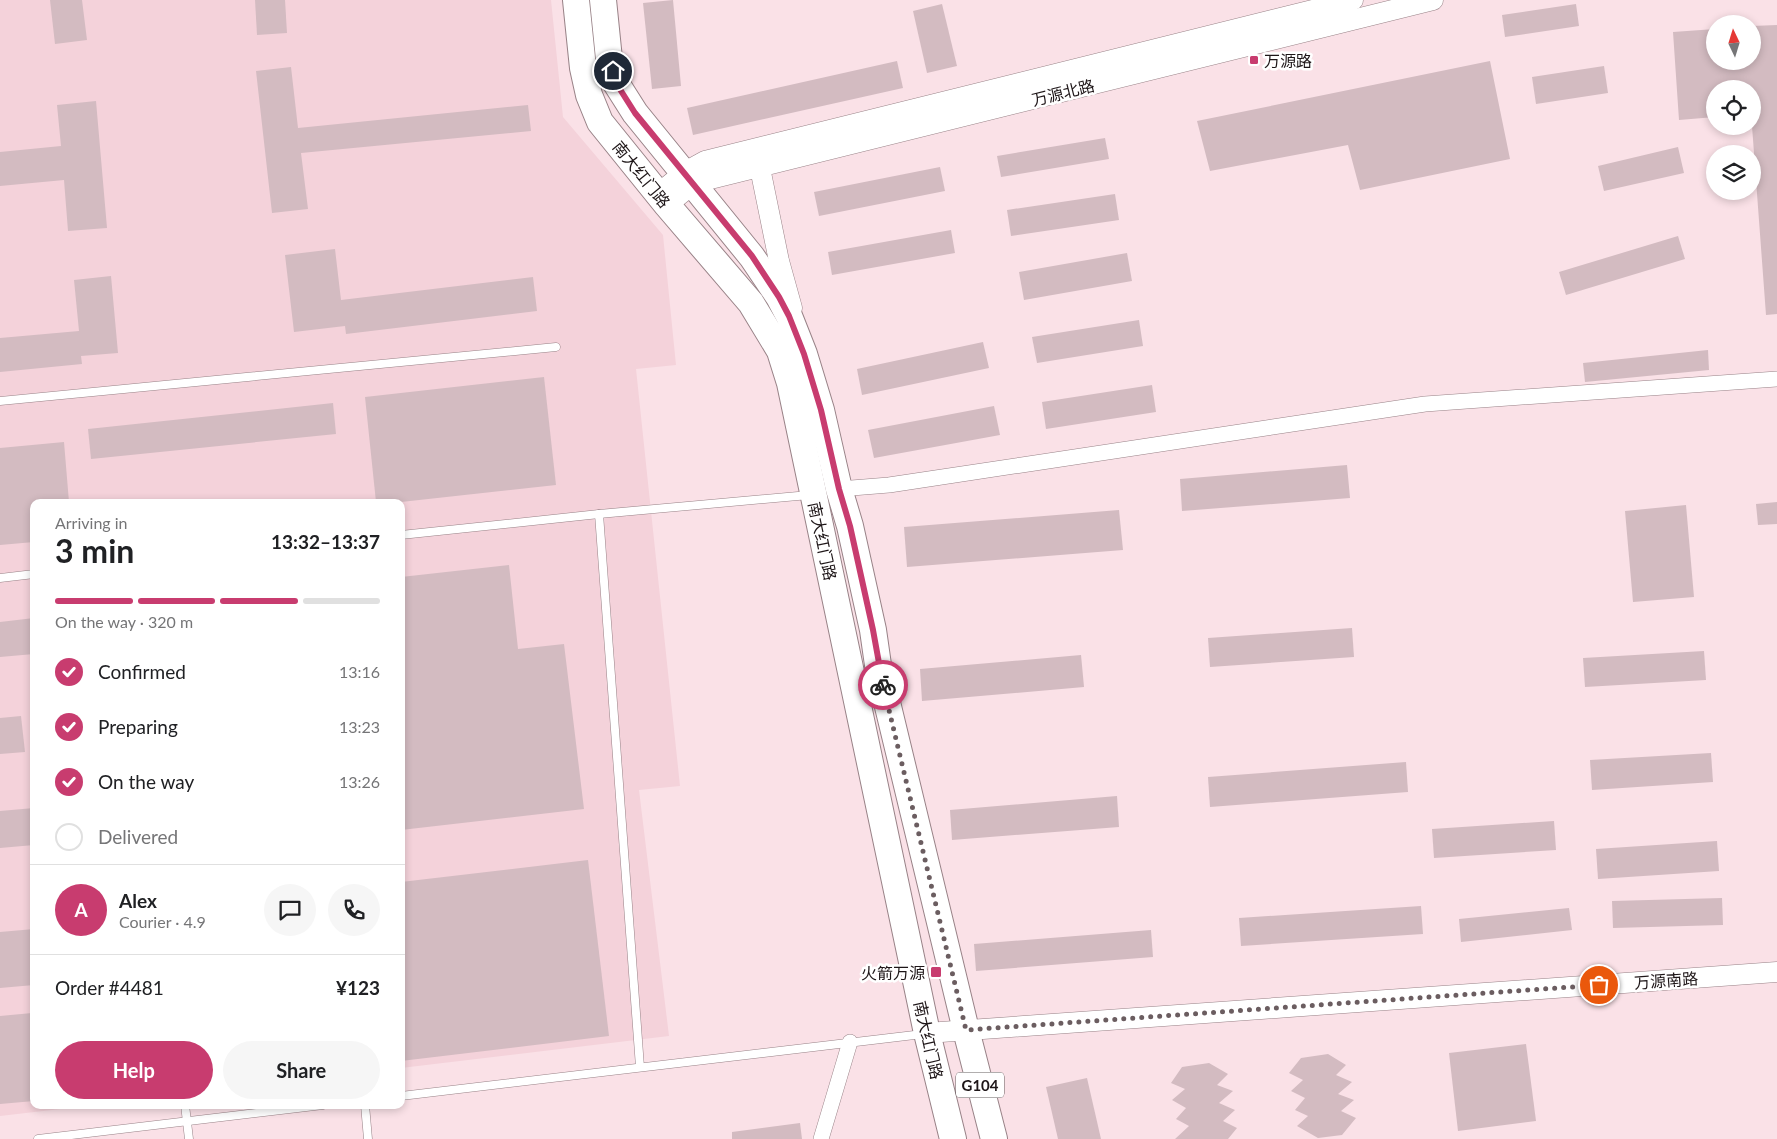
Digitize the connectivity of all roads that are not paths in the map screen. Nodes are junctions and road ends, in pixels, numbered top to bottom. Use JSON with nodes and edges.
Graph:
{"nodes":[{"id":1,"x":576,"y":0,"type":"edge"},
{"id":2,"x":602,"y":0,"type":"edge"},
{"id":3,"x":1353,"y":0,"type":"edge"},
{"id":4,"x":1433,"y":0,"type":"edge"},
{"id":5,"x":760,"y":168,"type":"junction"},
{"id":6,"x":689,"y":178,"type":"junction"},
{"id":7,"x":662,"y":199,"type":"junction"},
{"id":8,"x":556,"y":347,"type":"dead end"},
{"id":9,"x":804,"y":354,"type":"junction"},
{"id":10,"x":1777,"y":379,"type":"edge"},
{"id":11,"x":0,"y":401,"type":"edge"},
{"id":12,"x":826,"y":492,"type":"junction"},
{"id":13,"x":599,"y":514,"type":"junction"},
{"id":14,"x":405,"y":535,"type":"edge"},
{"id":15,"x":30,"y":574,"type":"edge"},
{"id":16,"x":0,"y":578,"type":"edge"},
{"id":17,"x":1777,"y":972,"type":"edge"},
{"id":18,"x":966,"y":1030,"type":"junction"},
{"id":19,"x":927,"y":1033,"type":"junction"},
{"id":20,"x":850,"y":1042,"type":"junction"},
{"id":21,"x":640,"y":1067,"type":"junction"},
{"id":22,"x":405,"y":1096,"type":"edge"},
{"id":23,"x":186,"y":1109,"type":"edge"},
{"id":24,"x":289,"y":1109,"type":"edge"},
{"id":25,"x":365,"y":1109,"type":"edge"},
{"id":26,"x":187,"y":1121,"type":"junction"},
{"id":27,"x":38,"y":1139,"type":"edge"},
{"id":28,"x":189,"y":1139,"type":"edge"},
{"id":29,"x":368,"y":1139,"type":"edge"},
{"id":30,"x":821,"y":1139,"type":"edge"},
{"id":31,"x":953,"y":1139,"type":"edge"},
{"id":32,"x":994,"y":1139,"type":"edge"}],
"edges":[{"from":1,"to":7,"type":"highway","name":"南大红门路","number":"G104"},
{"from":2,"to":6,"type":"highway","name":"南大红门路","number":"G104"},
{"from":3,"to":6,"type":"main road","name":"万源北路"},
{"from":4,"to":5,"type":"main road","name":"万源北路"},
{"from":5,"to":6,"type":"main road","name":"万源北路"},
{"from":5,"to":9,"type":"main road"},
{"from":6,"to":7,"type":"main road"},
{"from":6,"to":9,"type":"highway","name":"南大红门路","number":"G104"},
{"from":7,"to":12,"type":"highway","name":"南大红门路","number":"G104"},
{"from":8,"to":11,"type":"lane"},
{"from":9,"to":12,"type":"highway","name":"南大红门路","number":"G104"},
{"from":10,"to":12,"type":"street"},
{"from":12,"to":13,"type":"lane"},
{"from":12,"to":18,"type":"highway","name":"南大红门路","number":"G104"},
{"from":12,"to":19,"type":"highway","name":"南大红门路","number":"G104"},
{"from":13,"to":14,"type":"lane"},
{"from":13,"to":21,"type":"lane"},
{"from":15,"to":16,"type":"lane"},
{"from":17,"to":18,"type":"main road","name":"万源南路"},
{"from":18,"to":19,"type":"main road","name":"万源南路"},
{"from":18,"to":32,"type":"highway","number":"G104"},
{"from":19,"to":20,"type":"lane"},
{"from":19,"to":31,"type":"highway","name":"南大红门路","number":"G104"},
{"from":20,"to":21,"type":"lane"},
{"from":20,"to":30,"type":"street"},
{"from":21,"to":22,"type":"lane"},
{"from":23,"to":26,"type":"lane"},
{"from":24,"to":26,"type":"lane"},
{"from":25,"to":29,"type":"lane"},
{"from":26,"to":27,"type":"lane"},
{"from":26,"to":28,"type":"lane"}]}
